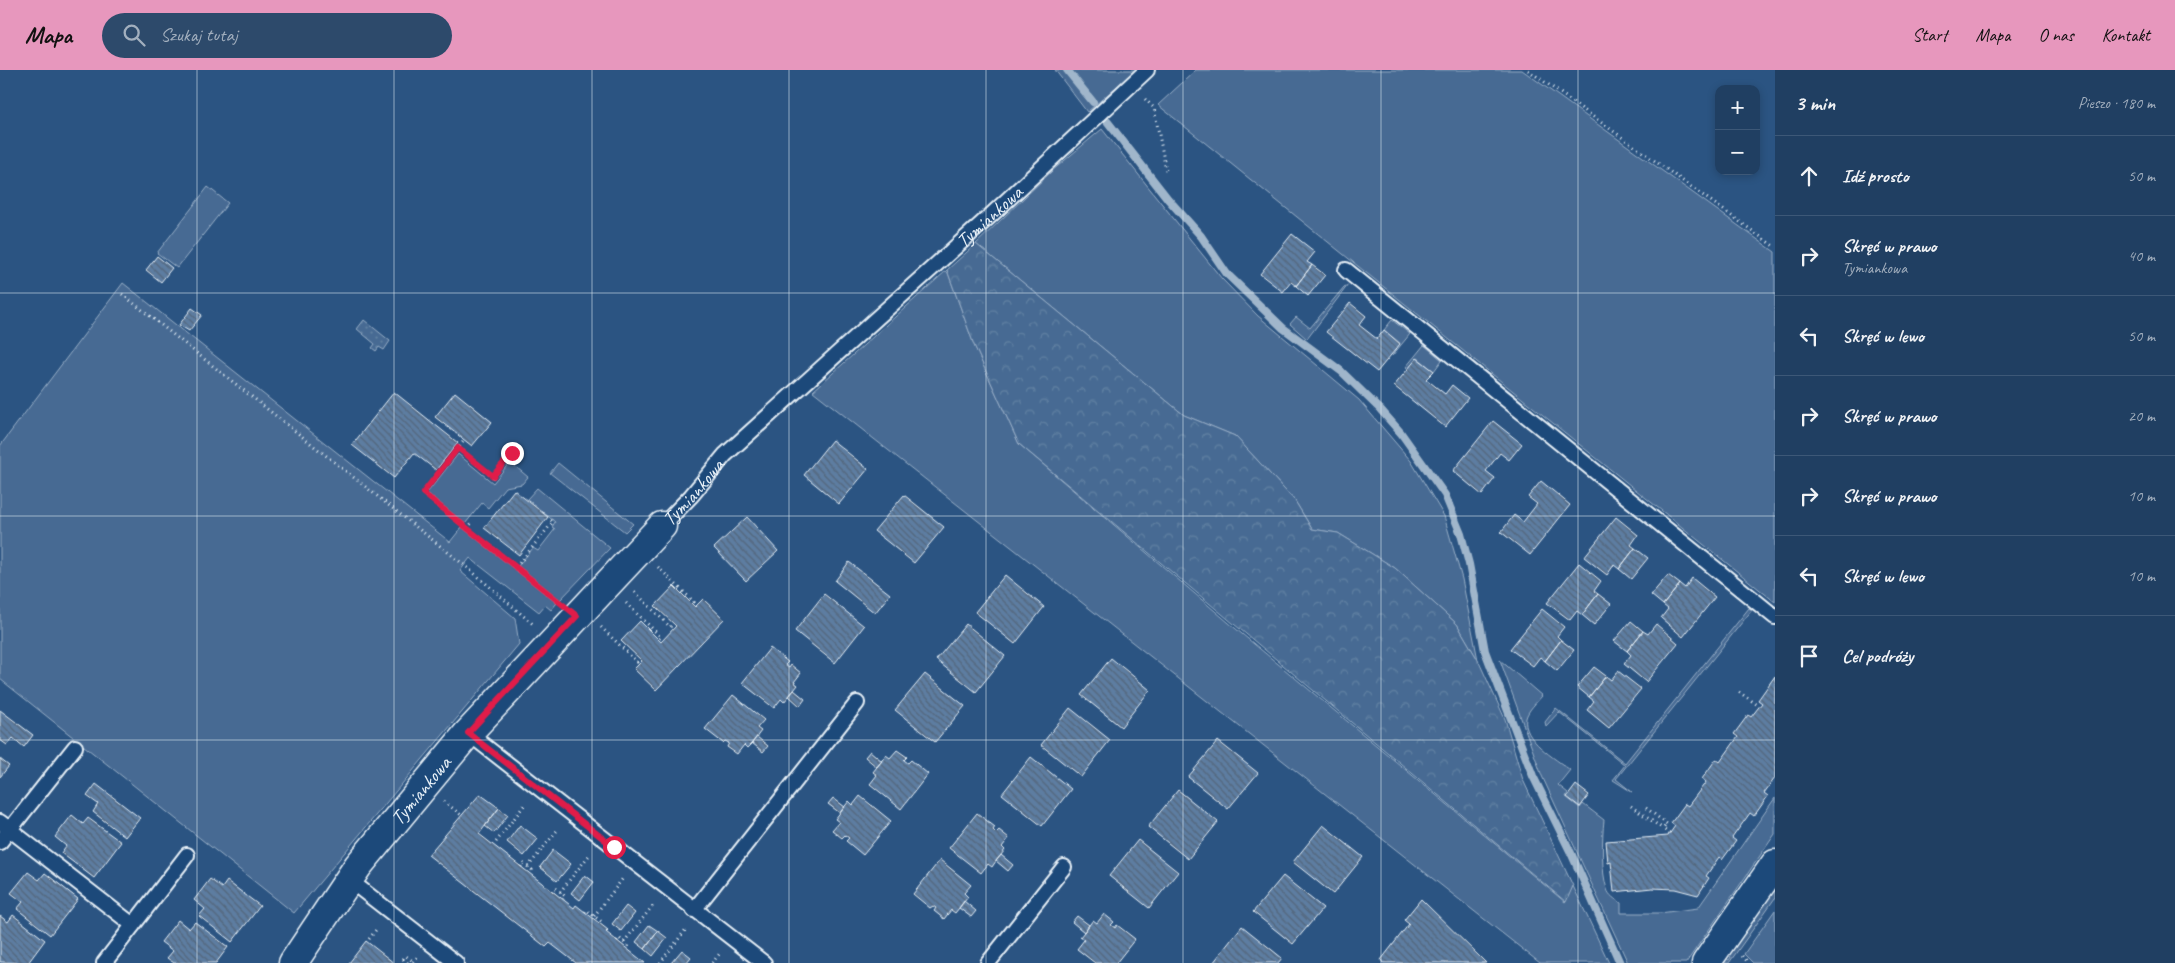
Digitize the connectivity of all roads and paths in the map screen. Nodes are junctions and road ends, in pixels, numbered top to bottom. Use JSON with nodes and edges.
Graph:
{"nodes":[{"id":1,"x":1147,"y":70,"type":"edge"},
{"id":2,"x":1528,"y":70,"type":"edge"},
{"id":3,"x":1132,"y":84,"type":"junction"},
{"id":4,"x":1166,"y":171,"type":"dead end"},
{"id":5,"x":1775,"y":247,"type":"edge"},
{"id":6,"x":1346,"y":270,"type":"dead end"},
{"id":7,"x":122,"y":294,"type":"dead end"},
{"id":8,"x":463,"y":442,"type":"dead end"},
{"id":9,"x":458,"y":448,"type":"junction"},
{"id":10,"x":512,"y":453,"type":"dead end"},
{"id":11,"x":548,"y":518,"type":"dead end"},
{"id":12,"x":473,"y":522,"type":"dead end"},
{"id":13,"x":662,"y":526,"type":"joint"},
{"id":14,"x":468,"y":528,"type":"junction"},
{"id":15,"x":652,"y":562,"type":"dead end"},
{"id":16,"x":516,"y":566,"type":"junction"},
{"id":17,"x":628,"y":586,"type":"dead end"},
{"id":18,"x":619,"y":596,"type":"dead end"},
{"id":19,"x":692,"y":604,"type":"dead end"},
{"id":20,"x":1775,"y":617,"type":"edge"},
{"id":21,"x":586,"y":618,"type":"junction"},
{"id":22,"x":673,"y":624,"type":"dead end"},
{"id":23,"x":659,"y":639,"type":"dead end"},
{"id":24,"x":553,"y":641,"type":"junction"},
{"id":25,"x":640,"y":659,"type":"dead end"},
{"id":26,"x":1739,"y":692,"type":"dead end"},
{"id":27,"x":857,"y":703,"type":"dead end"},
{"id":28,"x":1759,"y":706,"type":"dead end"},
{"id":29,"x":468,"y":733,"type":"junction"},
{"id":30,"x":75,"y":747,"type":"dead end"},
{"id":31,"x":530,"y":798,"type":"dead end"},
{"id":32,"x":442,"y":800,"type":"dead end"},
{"id":33,"x":1631,"y":806,"type":"dead end"},
{"id":34,"x":1646,"y":808,"type":"dead end"},
{"id":35,"x":461,"y":815,"type":"dead end"},
{"id":36,"x":562,"y":823,"type":"dead end"},
{"id":37,"x":5,"y":826,"type":"edge"},
{"id":38,"x":1663,"y":829,"type":"junction"},
{"id":39,"x":1670,"y":834,"type":"dead end"},
{"id":40,"x":0,"y":842,"type":"edge"},
{"id":41,"x":496,"y":842,"type":"dead end"},
{"id":42,"x":595,"y":848,"type":"dead end"},
{"id":43,"x":187,"y":855,"type":"dead end"},
{"id":44,"x":1775,"y":864,"type":"edge"},
{"id":45,"x":521,"y":867,"type":"dead end"},
{"id":46,"x":528,"y":867,"type":"junction"},
{"id":47,"x":1064,"y":867,"type":"dead end"},
{"id":48,"x":530,"y":873,"type":"dead end"},
{"id":49,"x":627,"y":874,"type":"dead end"},
{"id":50,"x":348,"y":879,"type":"junction"},
{"id":51,"x":553,"y":892,"type":"dead end"},
{"id":52,"x":560,"y":892,"type":"junction"},
{"id":53,"x":562,"y":899,"type":"dead end"},
{"id":54,"x":659,"y":899,"type":"dead end"},
{"id":55,"x":694,"y":910,"type":"junction"},
{"id":56,"x":585,"y":912,"type":"dead end"},
{"id":57,"x":594,"y":916,"type":"junction"},
{"id":58,"x":600,"y":924,"type":"dead end"},
{"id":59,"x":690,"y":924,"type":"dead end"},
{"id":60,"x":133,"y":925,"type":"junction"},
{"id":61,"x":617,"y":941,"type":"dead end"},
{"id":62,"x":624,"y":942,"type":"junction"},
{"id":63,"x":626,"y":948,"type":"dead end"},
{"id":64,"x":723,"y":949,"type":"dead end"},
{"id":65,"x":104,"y":963,"type":"edge"},
{"id":66,"x":293,"y":963,"type":"edge"},
{"id":67,"x":408,"y":963,"type":"edge"},
{"id":68,"x":415,"y":963,"type":"edge"},
{"id":69,"x":456,"y":963,"type":"edge"},
{"id":70,"x":660,"y":963,"type":"edge"},
{"id":71,"x":712,"y":963,"type":"edge"},
{"id":72,"x":764,"y":963,"type":"edge"},
{"id":73,"x":988,"y":963,"type":"edge"},
{"id":74,"x":1706,"y":963,"type":"edge"}],
"edges":[{"from":1,"to":3,"type":"lane","name":"Tymiankowa"},
{"from":2,"to":5,"type":"path"},
{"from":3,"to":4,"type":"path"},
{"from":3,"to":13,"type":"lane","name":"Tymiankowa"},
{"from":6,"to":20,"type":"lane"},
{"from":7,"to":24,"type":"path"},
{"from":8,"to":9,"type":"path"},
{"from":9,"to":10,"type":"path"},
{"from":9,"to":14,"type":"path"},
{"from":11,"to":16,"type":"path"},
{"from":12,"to":14,"type":"path"},
{"from":13,"to":21,"type":"street","name":"Tymiankowa"},
{"from":14,"to":16,"type":"path"},
{"from":15,"to":19,"type":"path"},
{"from":16,"to":21,"type":"path"},
{"from":17,"to":22,"type":"path"},
{"from":18,"to":23,"type":"path"},
{"from":21,"to":24,"type":"street","name":"Tymiankowa"},
{"from":21,"to":25,"type":"path"},
{"from":24,"to":29,"type":"street","name":"Tymiankowa"},
{"from":26,"to":28,"type":"path"},
{"from":27,"to":55,"type":"lane"},
{"from":29,"to":50,"type":"street","name":"Tymiankowa"},
{"from":29,"to":55,"type":"lane"},
{"from":30,"to":37,"type":"lane"},
{"from":31,"to":41,"type":"path"},
{"from":32,"to":35,"type":"path"},
{"from":33,"to":38,"type":"path"},
{"from":34,"to":38,"type":"path"},
{"from":36,"to":46,"type":"path"},
{"from":37,"to":40,"type":"lane"},
{"from":37,"to":60,"type":"lane"},
{"from":38,"to":39,"type":"path"},
{"from":42,"to":52,"type":"path"},
{"from":43,"to":60,"type":"lane"},
{"from":44,"to":74,"type":"street"},
{"from":45,"to":46,"type":"path"},
{"from":46,"to":48,"type":"path"},
{"from":47,"to":73,"type":"lane"},
{"from":49,"to":57,"type":"path"},
{"from":50,"to":66,"type":"street","name":"Tymiankowa"},
{"from":50,"to":69,"type":"lane"},
{"from":51,"to":52,"type":"path"},
{"from":52,"to":53,"type":"path"},
{"from":54,"to":62,"type":"path"},
{"from":55,"to":72,"type":"lane"},
{"from":56,"to":57,"type":"path"},
{"from":57,"to":58,"type":"path"},
{"from":59,"to":70,"type":"path"},
{"from":60,"to":65,"type":"lane"},
{"from":61,"to":62,"type":"path"},
{"from":62,"to":63,"type":"path"},
{"from":64,"to":71,"type":"path"},
{"from":67,"to":68,"type":"path"}]}
